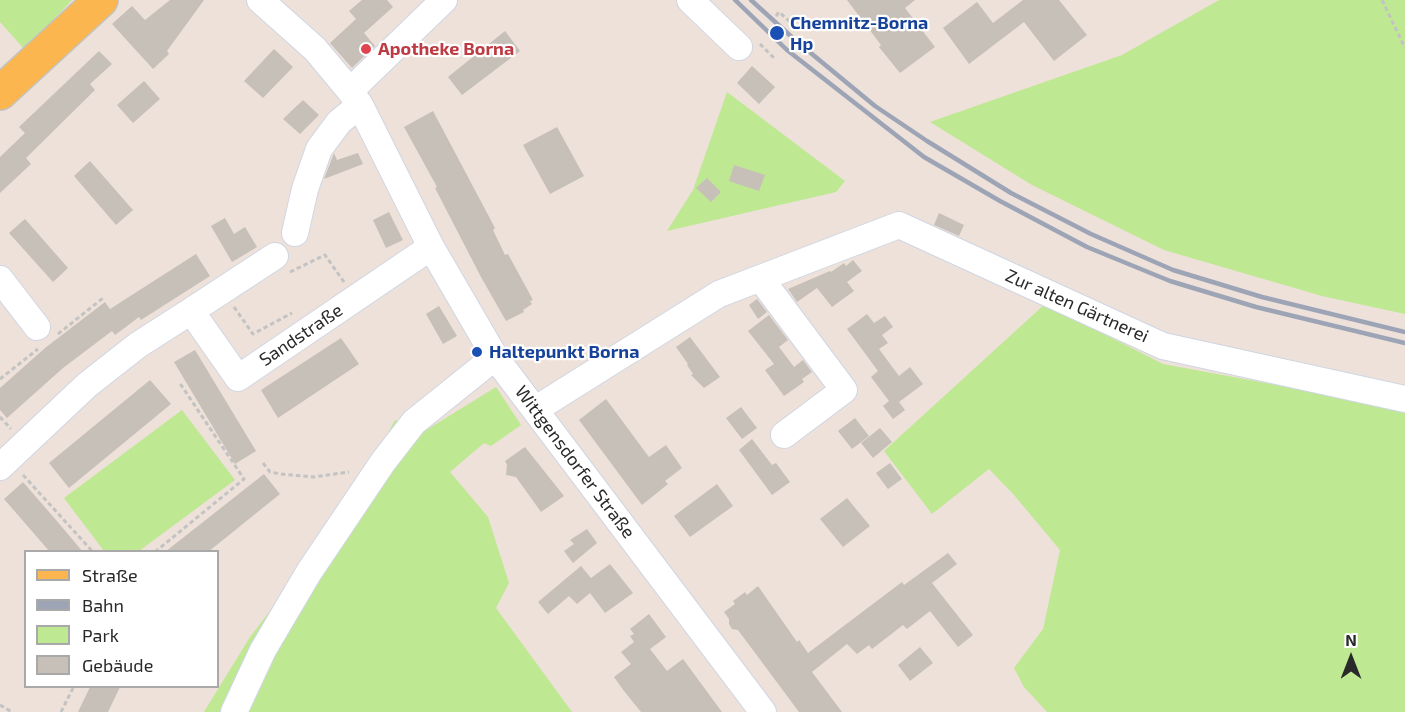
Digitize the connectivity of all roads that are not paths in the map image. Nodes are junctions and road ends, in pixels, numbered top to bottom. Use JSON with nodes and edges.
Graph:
{"nodes":[{"id":1,"x":101,"y":0,"type":"edge"},
{"id":2,"x":260,"y":0,"type":"edge"},
{"id":3,"x":444,"y":0,"type":"edge"},
{"id":4,"x":690,"y":0,"type":"edge"},
{"id":5,"x":751,"y":47,"type":"road end"},
{"id":6,"x":0,"y":93,"type":"edge"},
{"id":7,"x":355,"y":98,"type":"junction"},
{"id":8,"x":295,"y":233,"type":"dead end"},
{"id":9,"x":430,"y":247,"type":"junction"},
{"id":10,"x":275,"y":256,"type":"road end"},
{"id":11,"x":0,"y":279,"type":"edge"},
{"id":12,"x":761,"y":279,"type":"junction"},
{"id":13,"x":191,"y":311,"type":"junction"},
{"id":14,"x":37,"y":327,"type":"dead end"},
{"id":15,"x":495,"y":357,"type":"junction"},
{"id":16,"x":1405,"y":399,"type":"edge"},
{"id":17,"x":536,"y":409,"type":"junction"},
{"id":18,"x":784,"y":435,"type":"dead end"},
{"id":19,"x":4,"y":463,"type":"edge"},
{"id":20,"x":234,"y":712,"type":"edge"},
{"id":21,"x":762,"y":712,"type":"edge"}],
"edges":[{"from":1,"to":6,"type":"main road"},
{"from":2,"to":7,"type":"street","name":"Wittgensdorfer Straße"},
{"from":3,"to":7,"type":"street"},
{"from":4,"to":5,"type":"street"},
{"from":7,"to":8,"type":"street"},
{"from":7,"to":9,"type":"street","name":"Wittgensdorfer Straße"},
{"from":9,"to":13,"type":"street","name":"Sandstraße"},
{"from":9,"to":15,"type":"street","name":"Wittgensdorfer Straße"},
{"from":10,"to":13,"type":"street"},
{"from":11,"to":14,"type":"street"},
{"from":12,"to":16,"type":"street","name":"Zur alten Gärtnerei"},
{"from":12,"to":17,"type":"street","name":"Zur alten Gärtnerei"},
{"from":12,"to":18,"type":"street"},
{"from":13,"to":19,"type":"street"},
{"from":15,"to":17,"type":"street","name":"Wittgensdorfer Straße"},
{"from":15,"to":20,"type":"street"},
{"from":17,"to":21,"type":"street","name":"Wittgensdorfer Straße"}]}
